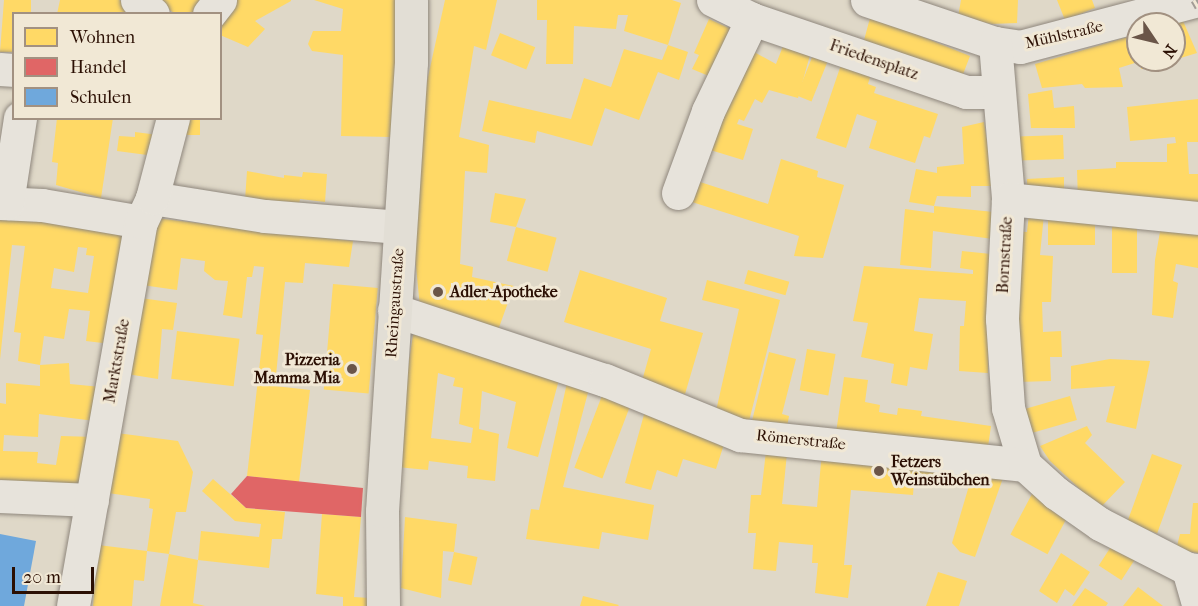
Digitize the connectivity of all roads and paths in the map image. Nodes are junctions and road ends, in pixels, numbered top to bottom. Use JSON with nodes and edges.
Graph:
{"nodes":[{"id":1,"x":137,"y":0,"type":"edge"},
{"id":2,"x":220,"y":0,"type":"edge"},
{"id":3,"x":411,"y":0,"type":"edge"},
{"id":4,"x":714,"y":0,"type":"edge"},
{"id":5,"x":1198,"y":0,"type":"edge"},
{"id":6,"x":888,"y":3,"type":"edge"},
{"id":7,"x":151,"y":12,"type":"edge"},
{"id":8,"x":211,"y":12,"type":"edge"},
{"id":9,"x":752,"y":19,"type":"junction"},
{"id":10,"x":995,"y":43,"type":"junction"},
{"id":11,"x":996,"y":92,"type":"junction"},
{"id":12,"x":20,"y":120,"type":"edge"},
{"id":13,"x":172,"y":120,"type":"edge"},
{"id":14,"x":678,"y":193,"type":"dead end"},
{"id":15,"x":1008,"y":200,"type":"junction"},
{"id":16,"x":4,"y":203,"type":"edge"},
{"id":17,"x":147,"y":210,"type":"junction"},
{"id":18,"x":1198,"y":218,"type":"edge"},
{"id":19,"x":400,"y":227,"type":"junction"},
{"id":20,"x":394,"y":310,"type":"junction"},
{"id":21,"x":1025,"y":465,"type":"junction"},
{"id":22,"x":0,"y":496,"type":"edge"},
{"id":23,"x":92,"y":500,"type":"junction"},
{"id":24,"x":1193,"y":570,"type":"edge"},
{"id":25,"x":1198,"y":605,"type":"edge"},
{"id":26,"x":73,"y":606,"type":"edge"},
{"id":27,"x":383,"y":606,"type":"edge"}],
"edges":[{"from":1,"to":7,"type":"street"},
{"from":2,"to":8,"type":"street"},
{"from":3,"to":19,"type":"main road","name":"Rheingaustraße"},
{"from":4,"to":9,"type":"street","name":"Friedensplatz"},
{"from":5,"to":10,"type":"street","name":"Mühlstraße"},
{"from":6,"to":10,"type":"street","name":"Mühlstraße"},
{"from":9,"to":11,"type":"street","name":"Friedensplatz"},
{"from":9,"to":14,"type":"street"},
{"from":10,"to":11,"type":"street","name":"Bornstraße"},
{"from":11,"to":15,"type":"street","name":"Bornstraße"},
{"from":12,"to":16,"type":"street"},
{"from":13,"to":17,"type":"street","name":"Marktstraße"},
{"from":15,"to":18,"type":"street"},
{"from":15,"to":21,"type":"street","name":"Bornstraße"},
{"from":16,"to":17,"type":"street"},
{"from":17,"to":19,"type":"street"},
{"from":17,"to":23,"type":"street","name":"Marktstraße"},
{"from":19,"to":20,"type":"main road","name":"Rheingaustraße"},
{"from":20,"to":21,"type":"street","name":"Römerstraße"},
{"from":20,"to":27,"type":"main road","name":"Rheingaustraße"},
{"from":21,"to":24,"type":"street"},
{"from":22,"to":23,"type":"street"},
{"from":23,"to":26,"type":"street","name":"Marktstraße"},
{"from":24,"to":25,"type":"street"}]}
